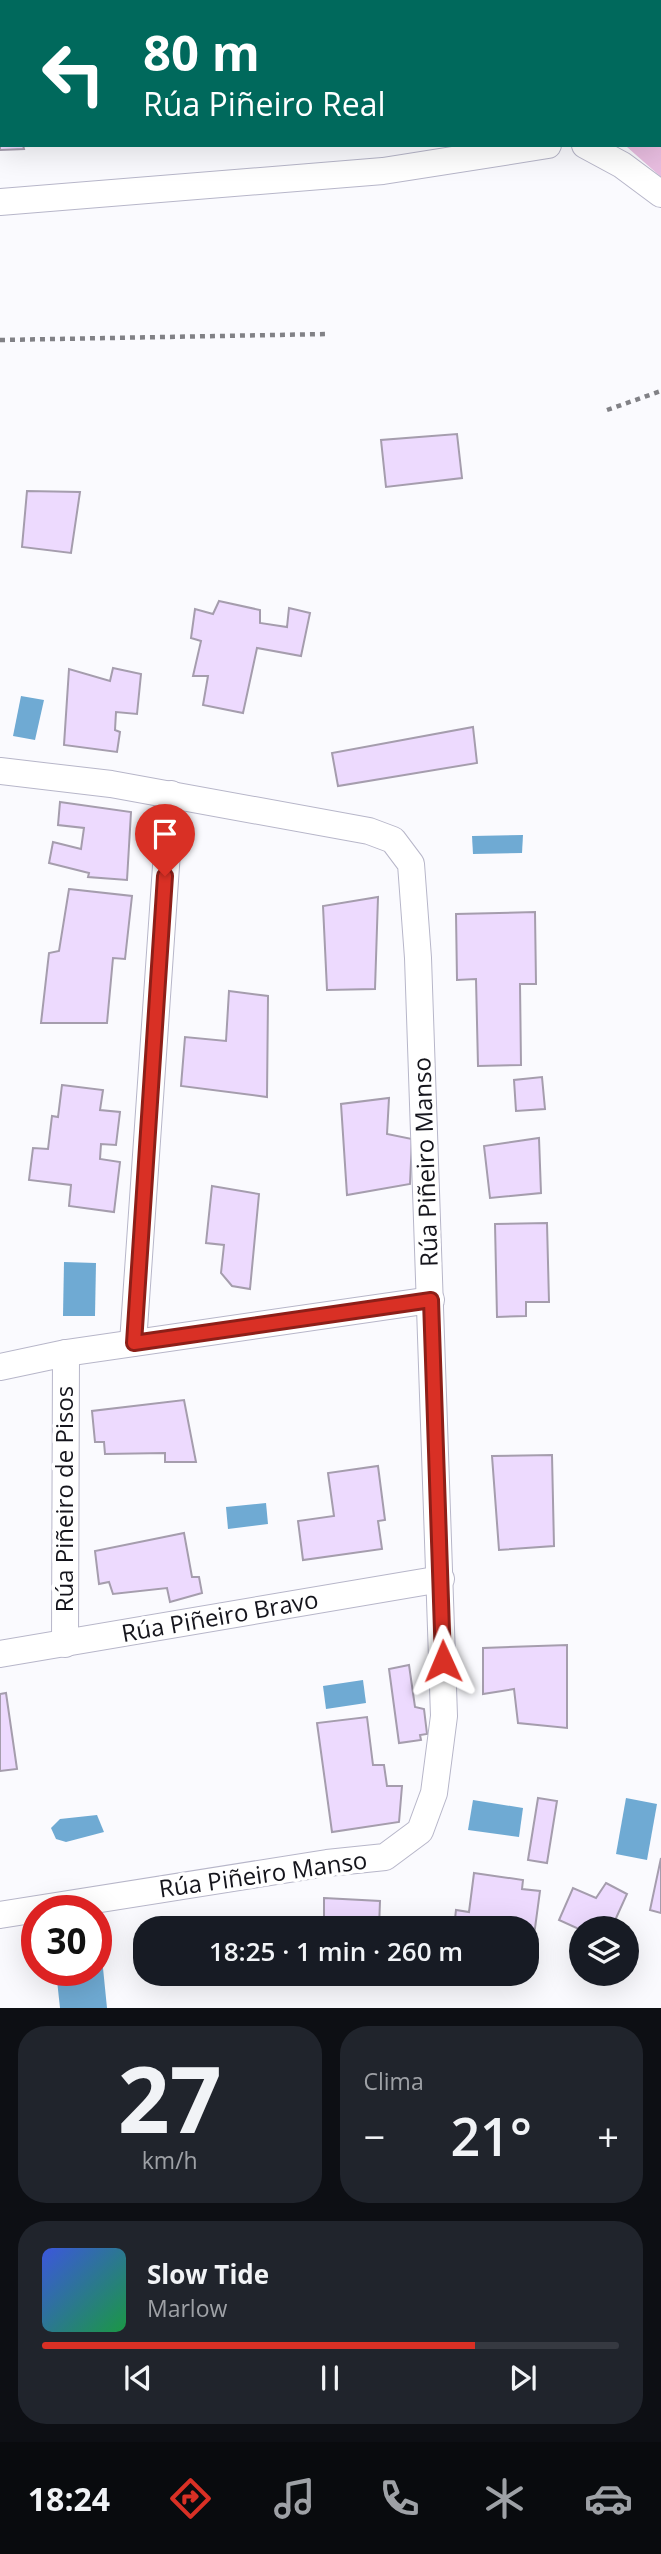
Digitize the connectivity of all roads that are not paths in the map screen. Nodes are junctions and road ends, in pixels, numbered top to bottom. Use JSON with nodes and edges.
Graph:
{"nodes":[{"id":1,"x":535,"y":147,"type":"edge"},
{"id":2,"x":589,"y":147,"type":"edge"},
{"id":3,"x":661,"y":194,"type":"edge"},
{"id":4,"x":0,"y":202,"type":"edge"},
{"id":5,"x":0,"y":771,"type":"edge"},
{"id":6,"x":171,"y":794,"type":"junction"},
{"id":7,"x":431,"y":1300,"type":"junction"},
{"id":8,"x":134,"y":1343,"type":"junction"},
{"id":9,"x":66,"y":1353,"type":"junction"},
{"id":10,"x":0,"y":1367,"type":"edge"},
{"id":11,"x":441,"y":1579,"type":"junction"},
{"id":12,"x":65,"y":1644,"type":"junction"},
{"id":13,"x":0,"y":1654,"type":"edge"},
{"id":14,"x":0,"y":1915,"type":"edge"}],
"edges":[{"from":1,"to":4,"type":"street"},
{"from":2,"to":3,"type":"street"},
{"from":5,"to":6,"type":"street","name":"Rúa Piñeiro Manso"},
{"from":6,"to":7,"type":"street","name":"Rúa Piñeiro Manso"},
{"from":6,"to":8,"type":"street"},
{"from":7,"to":8,"type":"street"},
{"from":7,"to":11,"type":"street","name":"Rúa Piñeiro Manso"},
{"from":8,"to":9,"type":"street"},
{"from":9,"to":10,"type":"street"},
{"from":9,"to":12,"type":"street","name":"Rúa Piñeiro de Pisos"},
{"from":11,"to":12,"type":"street","name":"Rúa Piñeiro Bravo"},
{"from":11,"to":14,"type":"street","name":"Rúa Piñeiro Manso"},
{"from":12,"to":13,"type":"street","name":"Rúa Piñeiro Bravo"}]}
